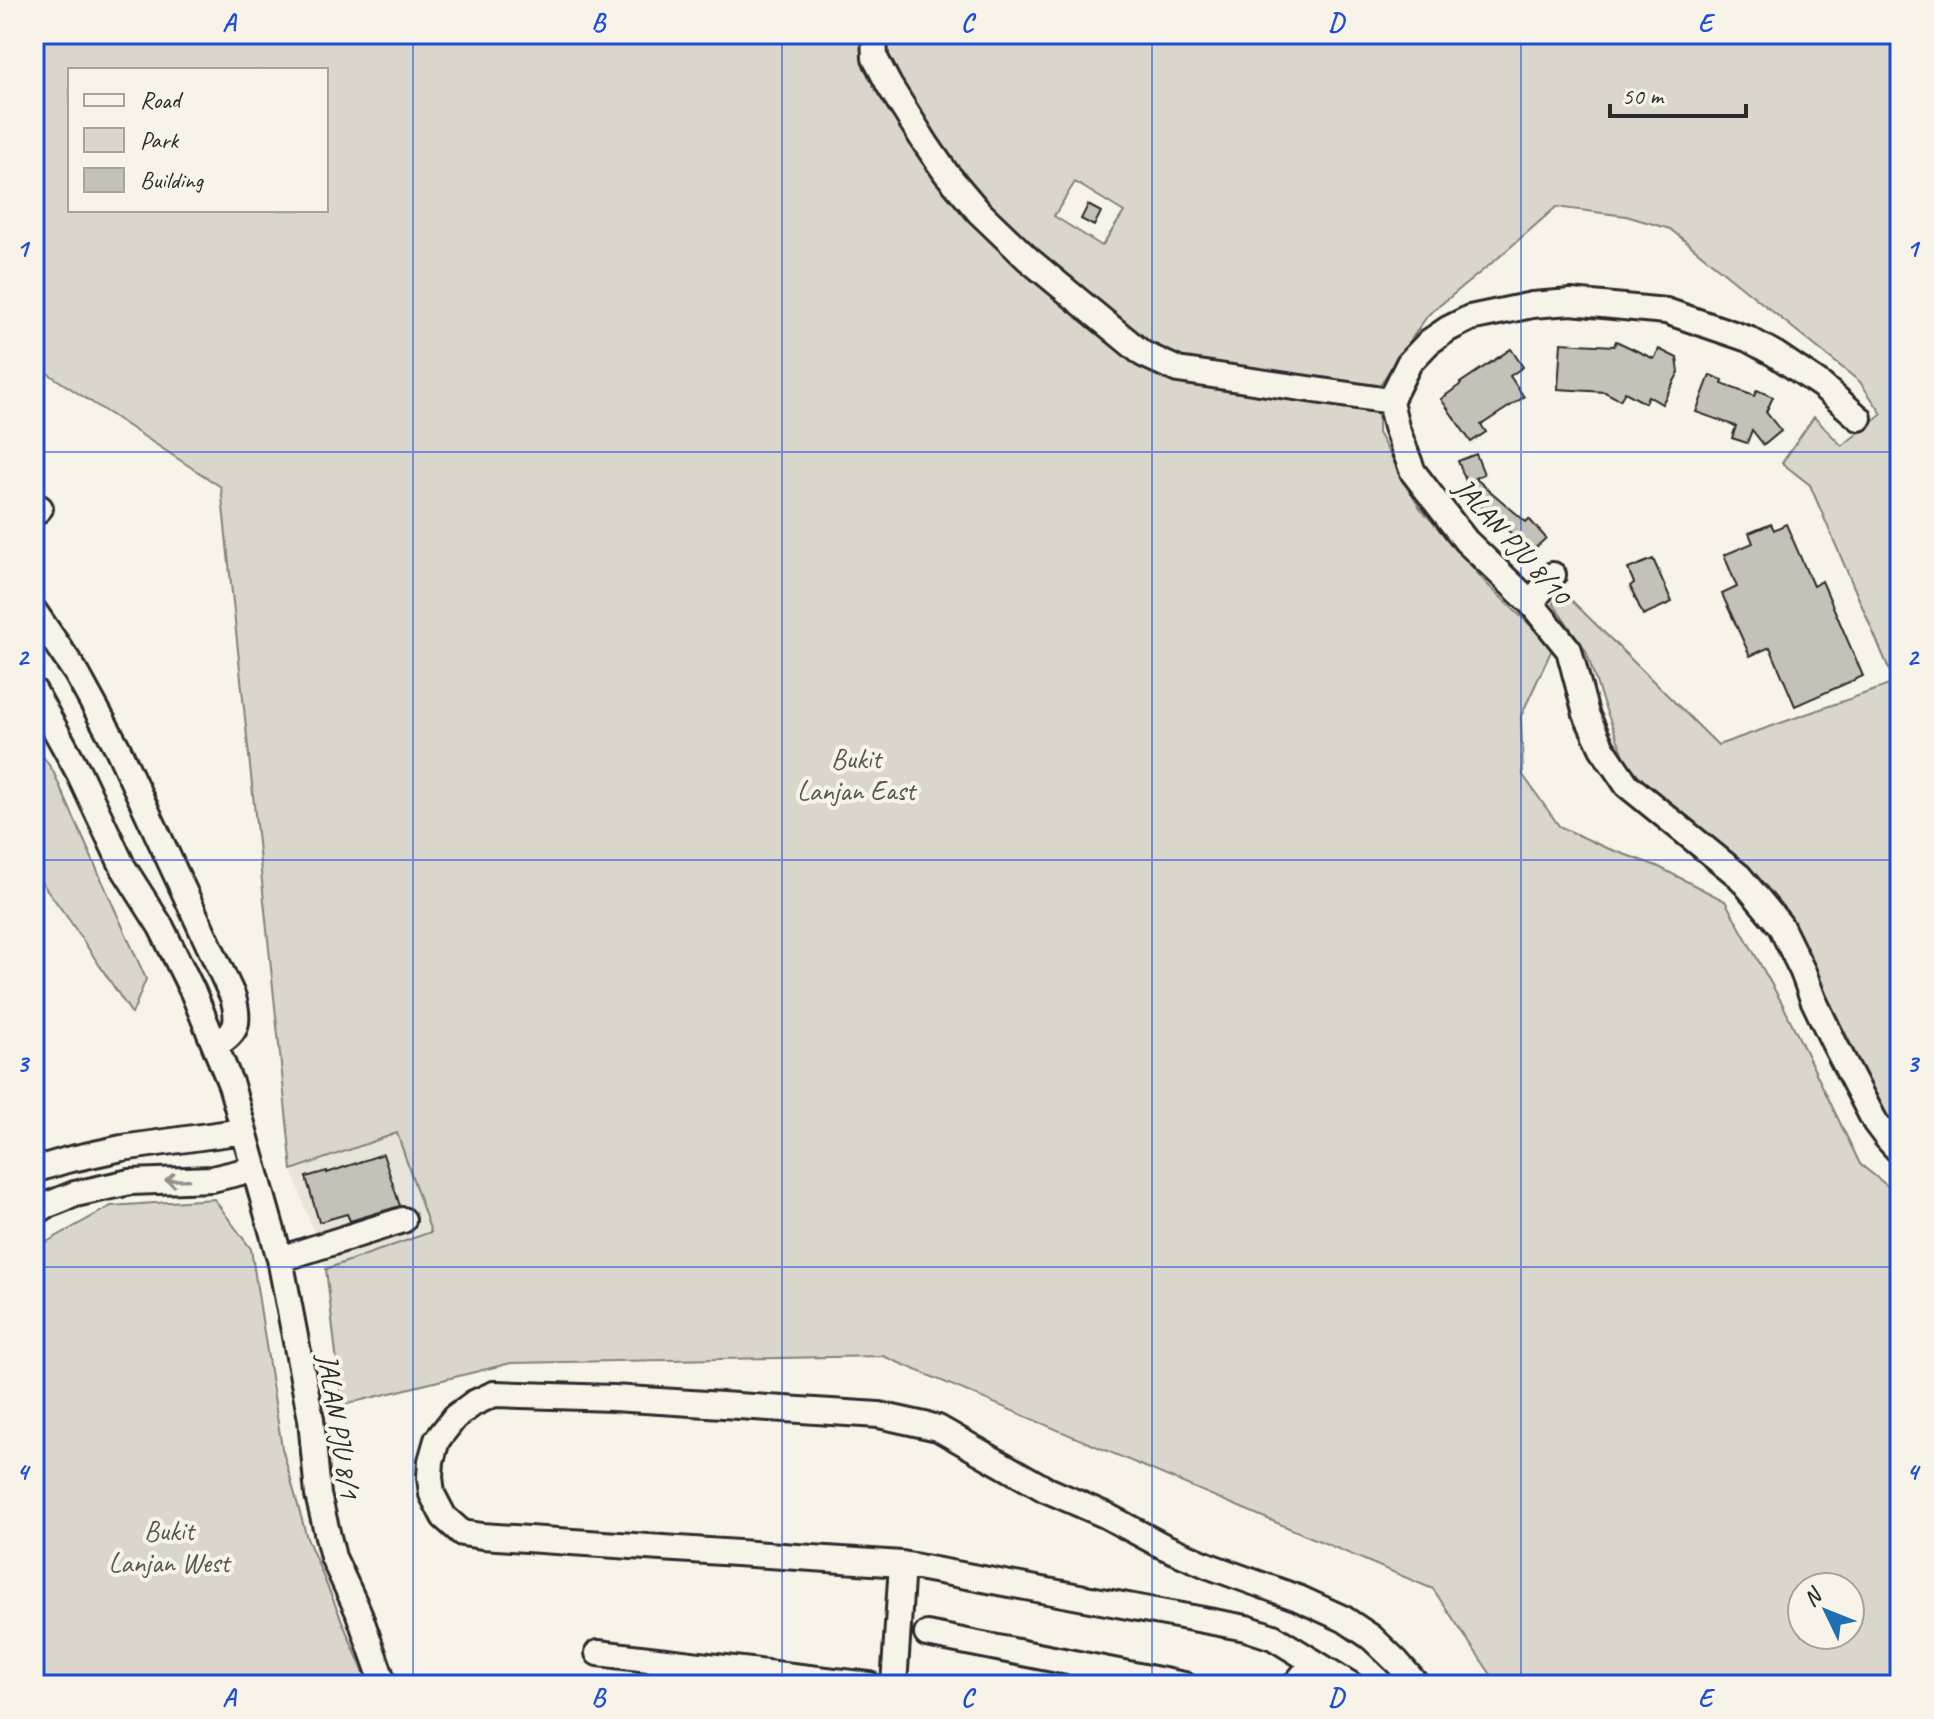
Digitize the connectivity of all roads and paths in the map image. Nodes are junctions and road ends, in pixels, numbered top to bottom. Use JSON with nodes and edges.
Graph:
{"nodes":[{"id":1,"x":874,"y":34,"type":"edge"},
{"id":2,"x":1390,"y":401,"type":"junction"},
{"id":3,"x":1859,"y":418,"type":"dead end"},
{"id":4,"x":1553,"y":575,"type":"dead end"},
{"id":5,"x":1531,"y":603,"type":"junction"},
{"id":6,"x":34,"y":611,"type":"edge"},
{"id":7,"x":34,"y":691,"type":"edge"},
{"id":8,"x":215,"y":1045,"type":"junction"},
{"id":9,"x":244,"y":1131,"type":"junction"},
{"id":10,"x":1900,"y":1152,"type":"edge"},
{"id":11,"x":254,"y":1169,"type":"junction"},
{"id":12,"x":34,"y":1170,"type":"edge"},
{"id":13,"x":34,"y":1214,"type":"edge"},
{"id":14,"x":403,"y":1220,"type":"dead end"},
{"id":15,"x":280,"y":1259,"type":"junction"},
{"id":16,"x":902,"y":1564,"type":"junction"},
{"id":17,"x":927,"y":1634,"type":"dead end"},
{"id":18,"x":598,"y":1653,"type":"dead end"},
{"id":19,"x":1314,"y":1662,"type":"junction"},
{"id":20,"x":384,"y":1685,"type":"edge"},
{"id":21,"x":868,"y":1685,"type":"edge"},
{"id":22,"x":894,"y":1685,"type":"edge"},
{"id":23,"x":1184,"y":1685,"type":"edge"},
{"id":24,"x":1295,"y":1685,"type":"edge"},
{"id":25,"x":1351,"y":1685,"type":"edge"},
{"id":26,"x":1417,"y":1685,"type":"edge"}],
"edges":[{"from":1,"to":2,"type":"street"},
{"from":2,"to":3,"type":"street"},
{"from":2,"to":5,"type":"street","name":"JALAN PJU 8/10"},
{"from":4,"to":5,"type":"street"},
{"from":5,"to":10,"type":"street","name":"JALAN PJU 8/10"},
{"from":6,"to":8,"type":"street"},
{"from":7,"to":8,"type":"street","name":"JALAN PJU 8/1"},
{"from":8,"to":9,"type":"street","name":"JALAN PJU 8/1"},
{"from":9,"to":11,"type":"street","name":"JALAN PJU 8/1"},
{"from":9,"to":12,"type":"street"},
{"from":11,"to":13,"type":"street","one_way":true},
{"from":11,"to":15,"type":"street","name":"JALAN PJU 8/1"},
{"from":14,"to":15,"type":"street"},
{"from":15,"to":20,"type":"street","name":"JALAN PJU 8/1"},
{"from":16,"to":19,"type":"street"},
{"from":16,"to":22,"type":"street"},
{"from":16,"to":26,"type":"street"},
{"from":17,"to":23,"type":"street"},
{"from":18,"to":21,"type":"street"},
{"from":19,"to":24,"type":"street"},
{"from":19,"to":25,"type":"street"}]}
